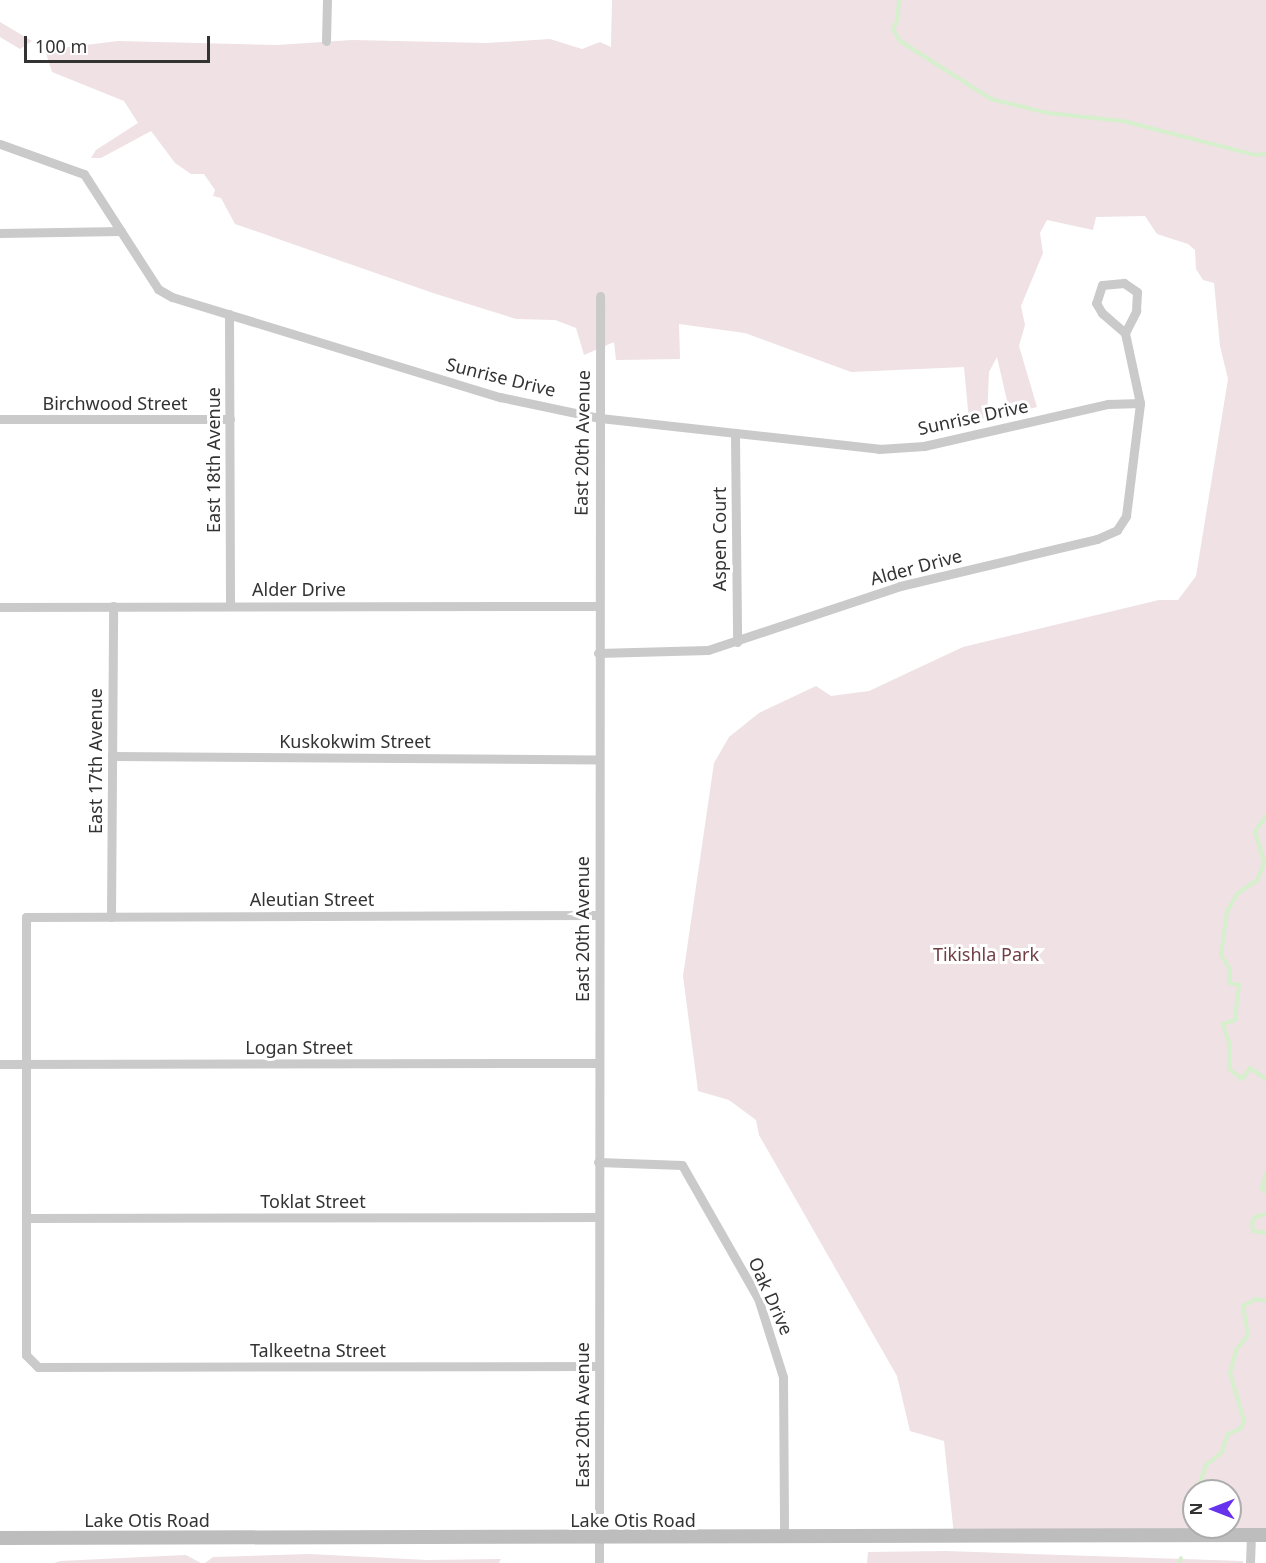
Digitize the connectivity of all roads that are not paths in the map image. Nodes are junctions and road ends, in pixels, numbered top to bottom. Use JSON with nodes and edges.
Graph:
{"nodes":[{"id":1,"x":327,"y":0,"type":"edge"},
{"id":2,"x":326,"y":41,"type":"dead end"},
{"id":3,"x":0,"y":144,"type":"edge"},
{"id":4,"x":121,"y":231,"type":"junction"},
{"id":5,"x":0,"y":233,"type":"edge"},
{"id":6,"x":600,"y":296,"type":"dead end"},
{"id":7,"x":229,"y":314,"type":"junction"},
{"id":8,"x":1125,"y":333,"type":"junction"},
{"id":9,"x":1140,"y":403,"type":"junction"},
{"id":10,"x":600,"y":418,"type":"junction"},
{"id":11,"x":230,"y":419,"type":"junction"},
{"id":12,"x":0,"y":420,"type":"edge"},
{"id":13,"x":735,"y":436,"type":"junction"},
{"id":14,"x":230,"y":605,"type":"junction"},
{"id":15,"x":112,"y":606,"type":"junction"},
{"id":16,"x":598,"y":606,"type":"junction"},
{"id":17,"x":0,"y":607,"type":"edge"},
{"id":18,"x":737,"y":642,"type":"junction"},
{"id":19,"x":598,"y":653,"type":"junction"},
{"id":20,"x":112,"y":756,"type":"junction"},
{"id":21,"x":598,"y":759,"type":"junction"},
{"id":22,"x":598,"y":915,"type":"junction"},
{"id":23,"x":111,"y":917,"type":"junction"},
{"id":24,"x":598,"y":1063,"type":"junction"},
{"id":25,"x":0,"y":1064,"type":"edge"},
{"id":26,"x":27,"y":1064,"type":"junction"},
{"id":27,"x":598,"y":1162,"type":"junction"},
{"id":28,"x":598,"y":1217,"type":"junction"},
{"id":29,"x":28,"y":1218,"type":"junction"},
{"id":30,"x":599,"y":1366,"type":"junction"},
{"id":31,"x":1251,"y":1535,"type":"junction"},
{"id":32,"x":1266,"y":1535,"type":"edge"},
{"id":33,"x":0,"y":1538,"type":"edge"},
{"id":34,"x":599,"y":1538,"type":"junction"},
{"id":35,"x":784,"y":1538,"type":"junction"},
{"id":36,"x":599,"y":1563,"type":"edge"},
{"id":37,"x":1250,"y":1563,"type":"edge"}],
"edges":[{"from":1,"to":2,"type":"street"},
{"from":3,"to":4,"type":"street","name":"Sunrise Drive"},
{"from":4,"to":5,"type":"street"},
{"from":4,"to":7,"type":"street","name":"Sunrise Drive"},
{"from":6,"to":10,"type":"street","name":"East 20th Avenue"},
{"from":7,"to":10,"type":"street","name":"Sunrise Drive"},
{"from":7,"to":11,"type":"street","name":"East 18th Avenue"},
{"from":8,"to":8,"type":"street"},
{"from":8,"to":9,"type":"street","name":"Alder Drive"},
{"from":9,"to":13,"type":"street","name":"Sunrise Drive"},
{"from":9,"to":18,"type":"street","name":"Alder Drive"},
{"from":10,"to":13,"type":"street","name":"Sunrise Drive"},
{"from":10,"to":16,"type":"street","name":"East 20th Avenue"},
{"from":11,"to":12,"type":"street","name":"Birchwood Street"},
{"from":11,"to":14,"type":"street","name":"East 18th Avenue"},
{"from":13,"to":18,"type":"street","name":"Aspen Court"},
{"from":14,"to":15,"type":"street","name":"Alder Drive"},
{"from":14,"to":16,"type":"street","name":"Alder Drive"},
{"from":15,"to":17,"type":"street","name":"Alder Drive"},
{"from":15,"to":20,"type":"street","name":"East 17th Avenue"},
{"from":16,"to":19,"type":"street","name":"East 20th Avenue"},
{"from":18,"to":19,"type":"street","name":"Alder Drive"},
{"from":19,"to":21,"type":"street","name":"East 20th Avenue"},
{"from":20,"to":21,"type":"street","name":"Kuskokwim Street"},
{"from":20,"to":23,"type":"street","name":"East 17th Avenue"},
{"from":21,"to":22,"type":"street","name":"East 20th Avenue"},
{"from":22,"to":23,"type":"street","name":"Aleutian Street"},
{"from":22,"to":24,"type":"street","name":"East 20th Avenue"},
{"from":23,"to":26,"type":"street","name":"Aleutian Street"},
{"from":24,"to":26,"type":"street","name":"Logan Street"},
{"from":24,"to":27,"type":"street","name":"East 20th Avenue"},
{"from":25,"to":26,"type":"street","name":"Logan Street"},
{"from":26,"to":29,"type":"street"},
{"from":27,"to":28,"type":"street","name":"East 20th Avenue"},
{"from":27,"to":35,"type":"street","name":"Oak Drive"},
{"from":28,"to":29,"type":"street","name":"Toklat Street"},
{"from":28,"to":30,"type":"street","name":"East 20th Avenue"},
{"from":29,"to":30,"type":"street","name":"Talkeetna Street"},
{"from":30,"to":34,"type":"street","name":"East 20th Avenue"},
{"from":31,"to":32,"type":"main road","name":"Lake Otis Road"},
{"from":31,"to":35,"type":"main road","name":"Lake Otis Road"},
{"from":31,"to":37,"type":"street"},
{"from":33,"to":34,"type":"main road","name":"Lake Otis Road"},
{"from":34,"to":35,"type":"main road","name":"Lake Otis Road"},
{"from":34,"to":36,"type":"street","name":"East 20th Avenue"}]}
